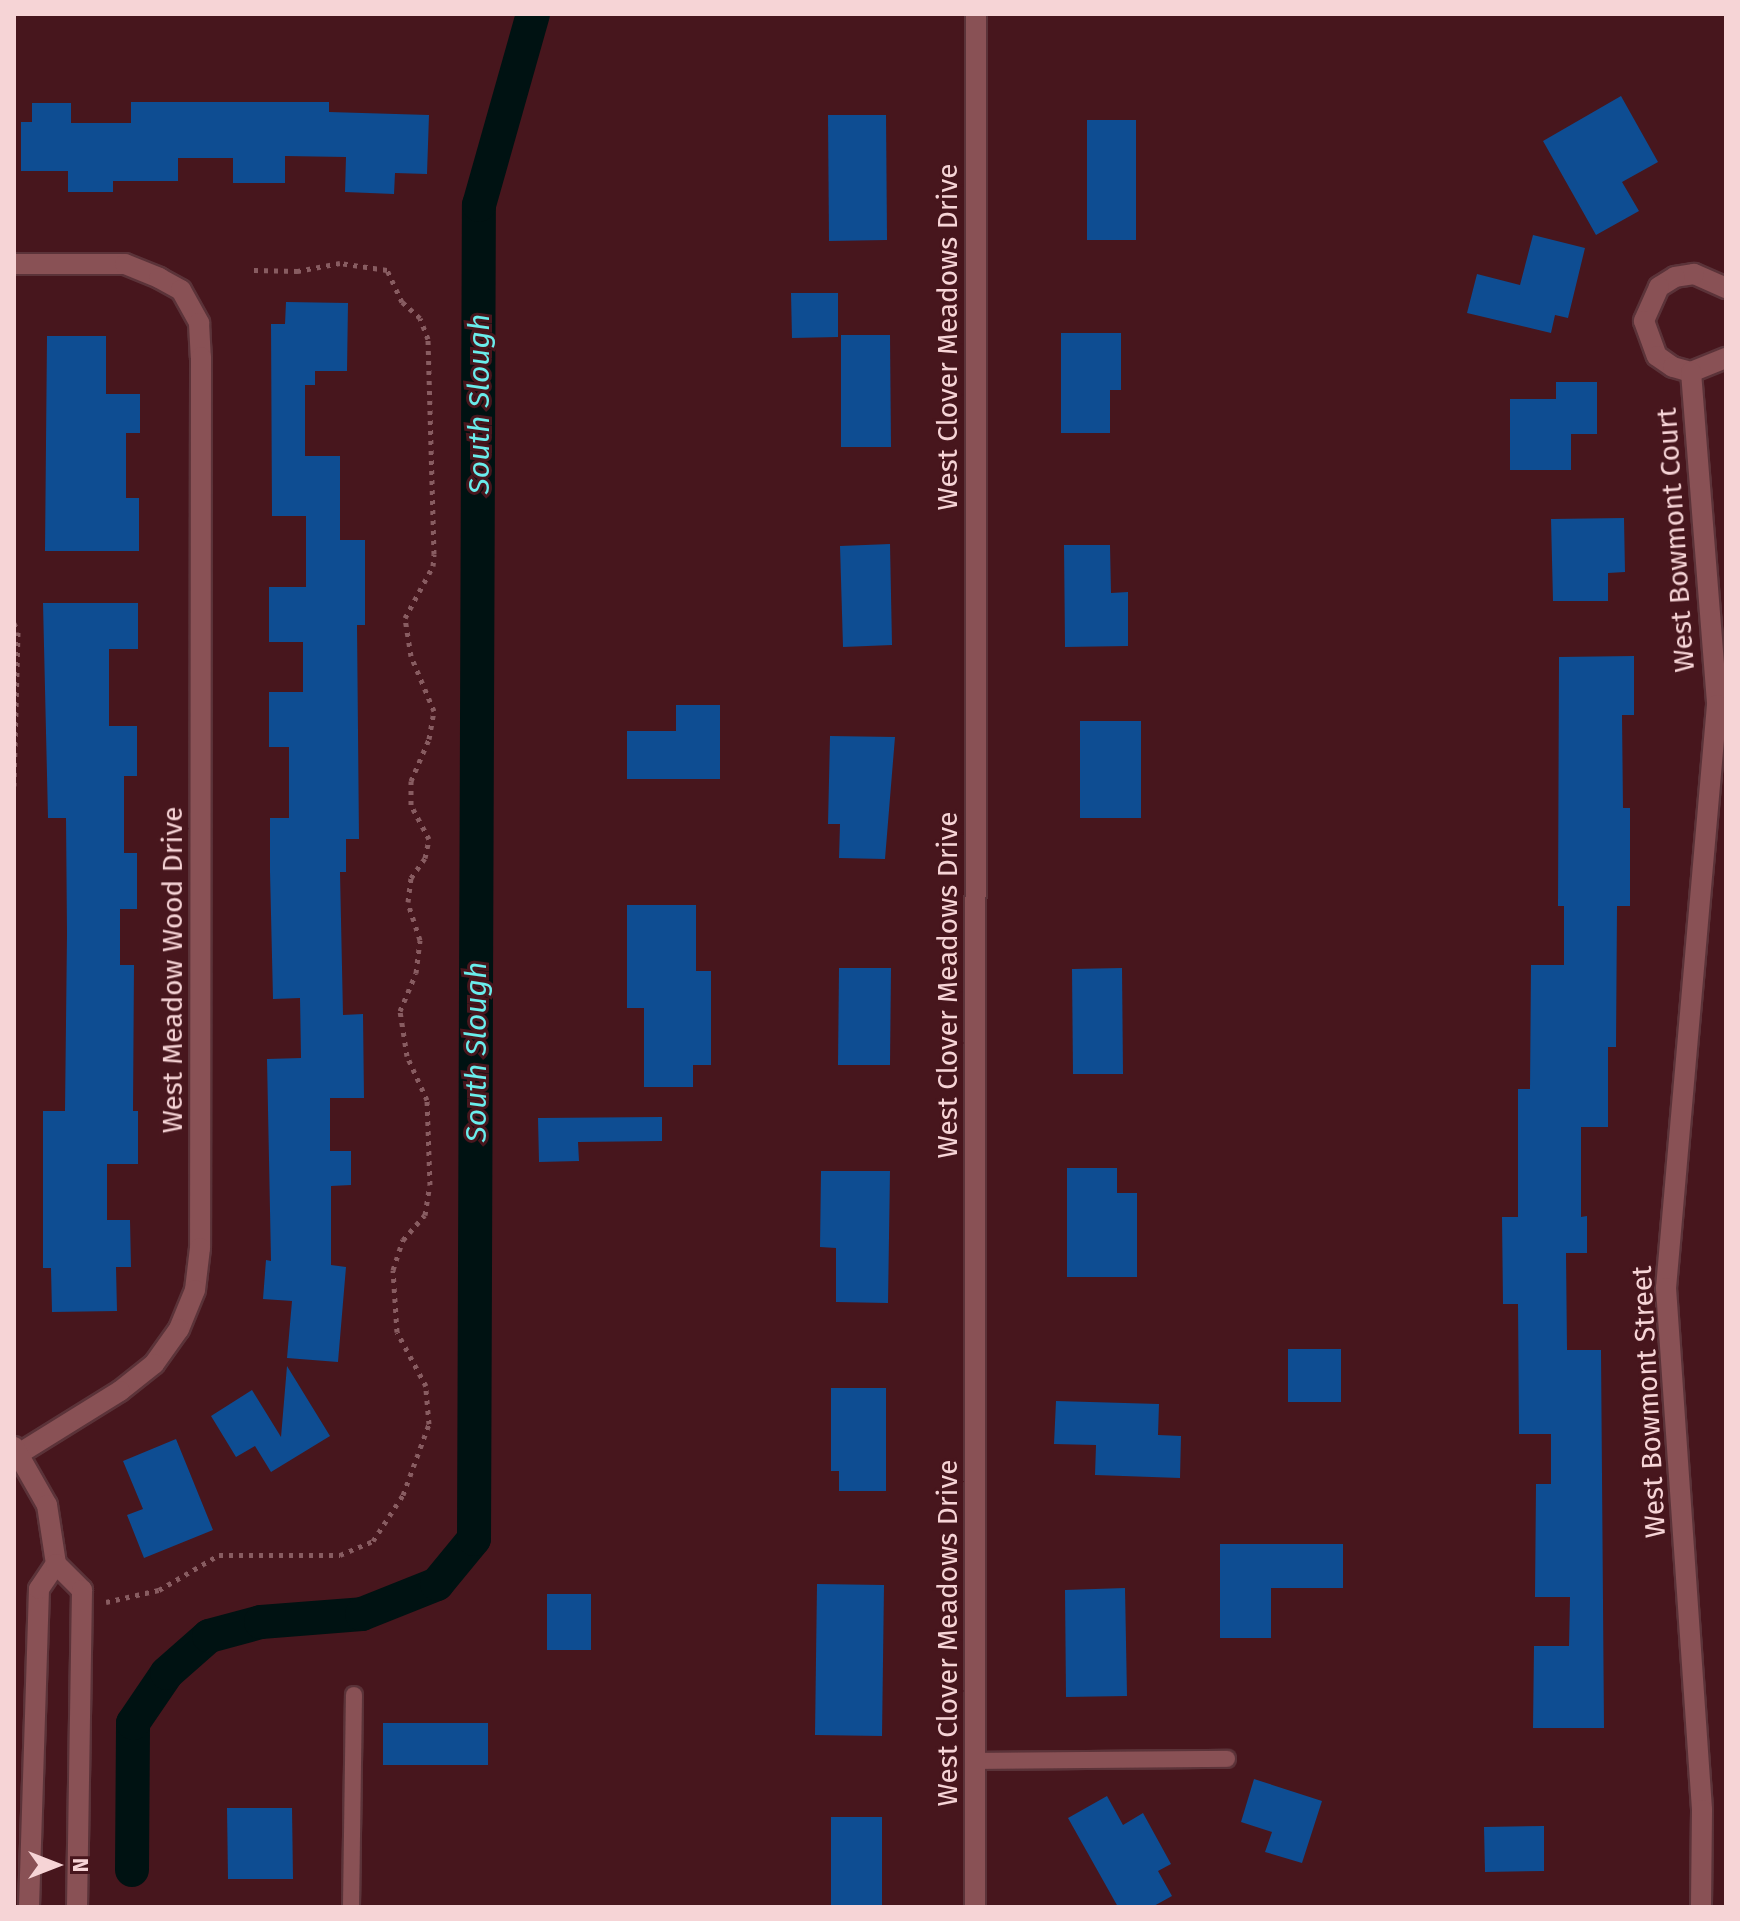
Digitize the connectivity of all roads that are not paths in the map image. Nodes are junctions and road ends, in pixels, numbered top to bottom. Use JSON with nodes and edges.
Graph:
{"nodes":[{"id":1,"x":976,"y":14,"type":"edge"},
{"id":2,"x":14,"y":264,"type":"edge"},
{"id":3,"x":1726,"y":288,"type":"edge"},
{"id":4,"x":1726,"y":358,"type":"edge"},
{"id":5,"x":1691,"y":372,"type":"junction"},
{"id":6,"x":1722,"y":705,"type":"edge"},
{"id":7,"x":17,"y":1450,"type":"edge"},
{"id":8,"x":56,"y":1564,"type":"junction"},
{"id":9,"x":354,"y":1695,"type":"dead end"},
{"id":10,"x":1227,"y":1759,"type":"dead end"},
{"id":11,"x":976,"y":1761,"type":"junction"},
{"id":12,"x":29,"y":1907,"type":"edge"},
{"id":13,"x":77,"y":1907,"type":"edge"},
{"id":14,"x":351,"y":1907,"type":"edge"},
{"id":15,"x":975,"y":1907,"type":"edge"},
{"id":16,"x":1701,"y":1907,"type":"edge"}],
"edges":[{"from":1,"to":11,"type":"street","name":"West Clover Meadows Drive"},
{"from":2,"to":7,"type":"street","name":"West Meadow Wood Drive"},
{"from":3,"to":5,"type":"street","name":"West Bowmont Court"},
{"from":4,"to":5,"type":"street","name":"West Bowmont Court"},
{"from":5,"to":6,"type":"street","name":"West Bowmont Court"},
{"from":6,"to":16,"type":"street","name":"West Bowmont Street"},
{"from":7,"to":8,"type":"street","name":"West Meadow Wood Drive"},
{"from":8,"to":12,"type":"street"},
{"from":8,"to":13,"type":"street"},
{"from":9,"to":14,"type":"lane"},
{"from":10,"to":11,"type":"lane"},
{"from":11,"to":15,"type":"street","name":"West Clover Meadows Drive"}]}
